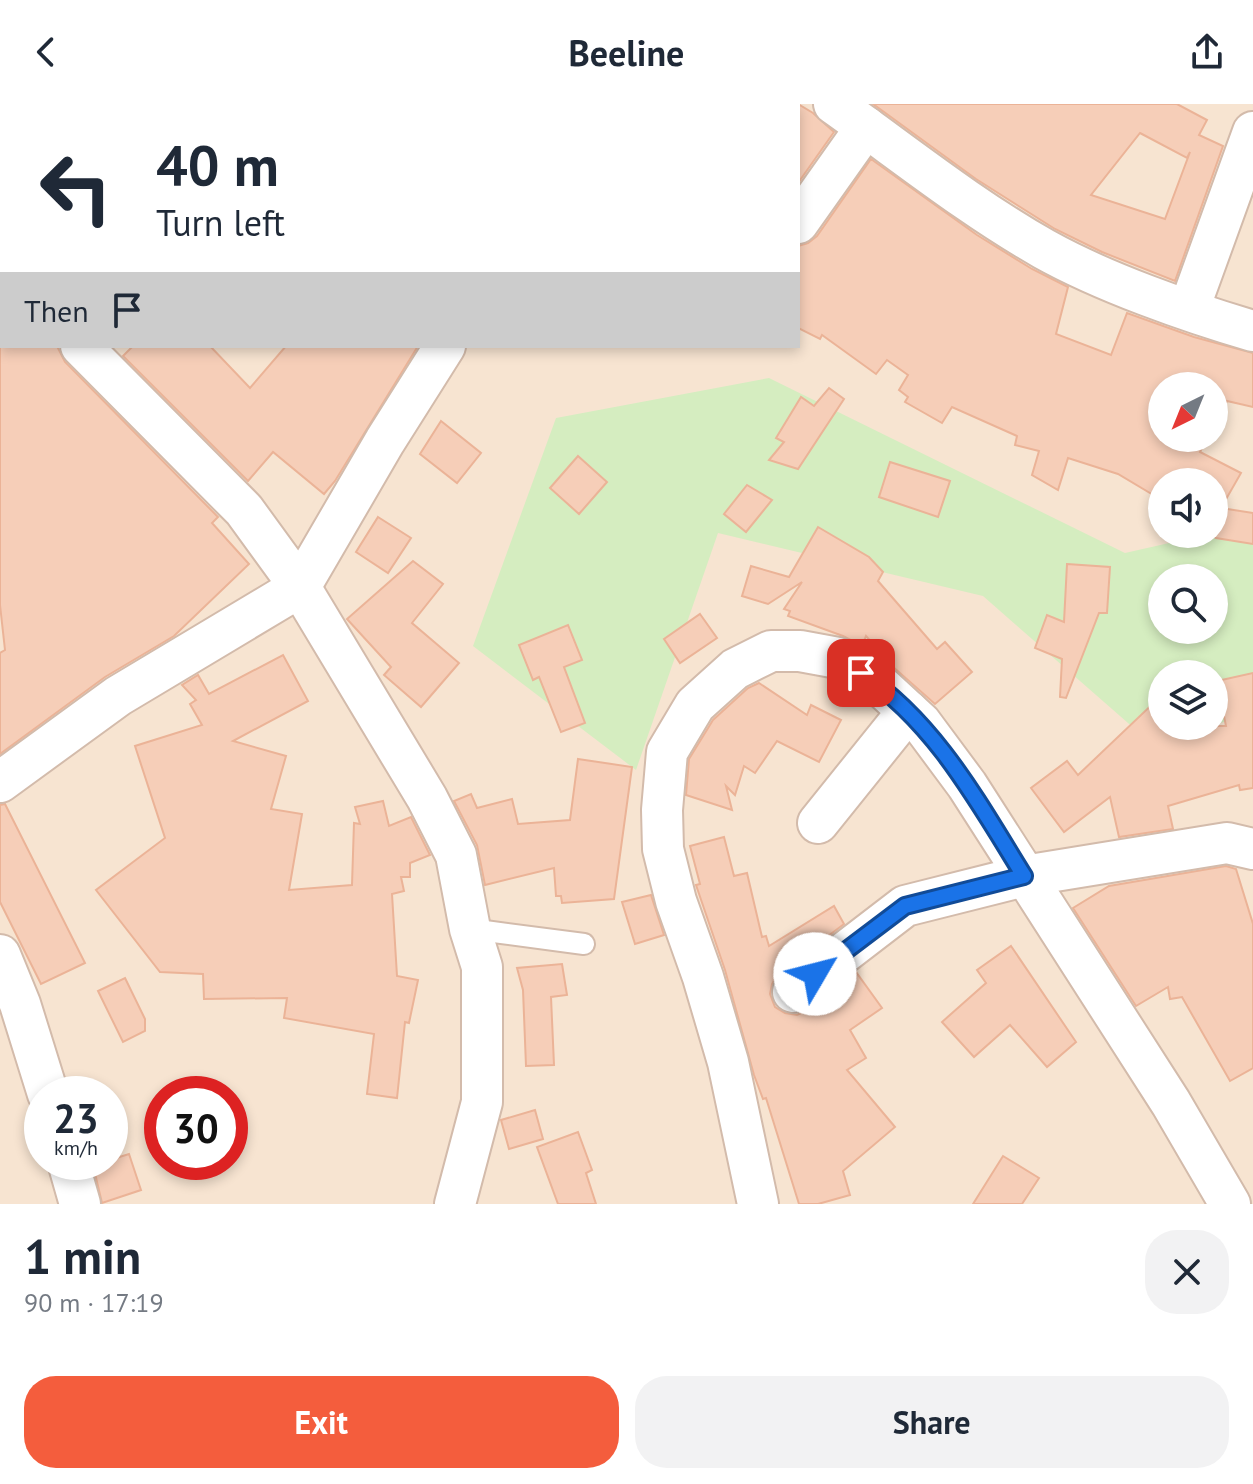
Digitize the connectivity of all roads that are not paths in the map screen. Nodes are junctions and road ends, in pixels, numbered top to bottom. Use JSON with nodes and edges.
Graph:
{"nodes":[{"id":1,"x":834,"y":104,"type":"edge"},
{"id":2,"x":1235,"y":104,"type":"edge"},
{"id":3,"x":1253,"y":116,"type":"edge"},
{"id":4,"x":866,"y":127,"type":"junction"},
{"id":5,"x":1253,"y":132,"type":"edge"},
{"id":6,"x":800,"y":220,"type":"edge"},
{"id":7,"x":1189,"y":309,"type":"junction"},
{"id":8,"x":1253,"y":331,"type":"edge"},
{"id":9,"x":444,"y":348,"type":"edge"},
{"id":10,"x":94,"y":351,"type":"edge"},
{"id":11,"x":300,"y":587,"type":"junction"},
{"id":12,"x":908,"y":711,"type":"junction"},
{"id":13,"x":0,"y":782,"type":"edge"},
{"id":14,"x":818,"y":823,"type":"dead end"},
{"id":15,"x":1253,"y":849,"type":"edge"},
{"id":16,"x":1024,"y":876,"type":"junction"},
{"id":17,"x":470,"y":929,"type":"junction"},
{"id":18,"x":584,"y":944,"type":"dead end"},
{"id":19,"x":0,"y":955,"type":"edge"},
{"id":20,"x":793,"y":992,"type":"dead end"},
{"id":21,"x":42,"y":1076,"type":"edge"},
{"id":22,"x":73,"y":1180,"type":"edge"},
{"id":23,"x":80,"y":1204,"type":"edge"},
{"id":24,"x":455,"y":1204,"type":"edge"},
{"id":25,"x":758,"y":1204,"type":"edge"},
{"id":26,"x":1230,"y":1204,"type":"edge"}],
"edges":[{"from":1,"to":4,"type":"street"},
{"from":2,"to":3,"type":"street"},
{"from":4,"to":6,"type":"street"},
{"from":4,"to":7,"type":"street"},
{"from":5,"to":7,"type":"street"},
{"from":7,"to":8,"type":"street"},
{"from":9,"to":11,"type":"street"},
{"from":10,"to":11,"type":"street"},
{"from":11,"to":13,"type":"street"},
{"from":11,"to":17,"type":"street"},
{"from":12,"to":14,"type":"street"},
{"from":12,"to":16,"type":"street"},
{"from":12,"to":25,"type":"street"},
{"from":15,"to":16,"type":"street"},
{"from":16,"to":20,"type":"street"},
{"from":16,"to":26,"type":"street"},
{"from":17,"to":18,"type":"lane"},
{"from":17,"to":24,"type":"street"},
{"from":19,"to":21,"type":"street"},
{"from":22,"to":23,"type":"street"}]}
